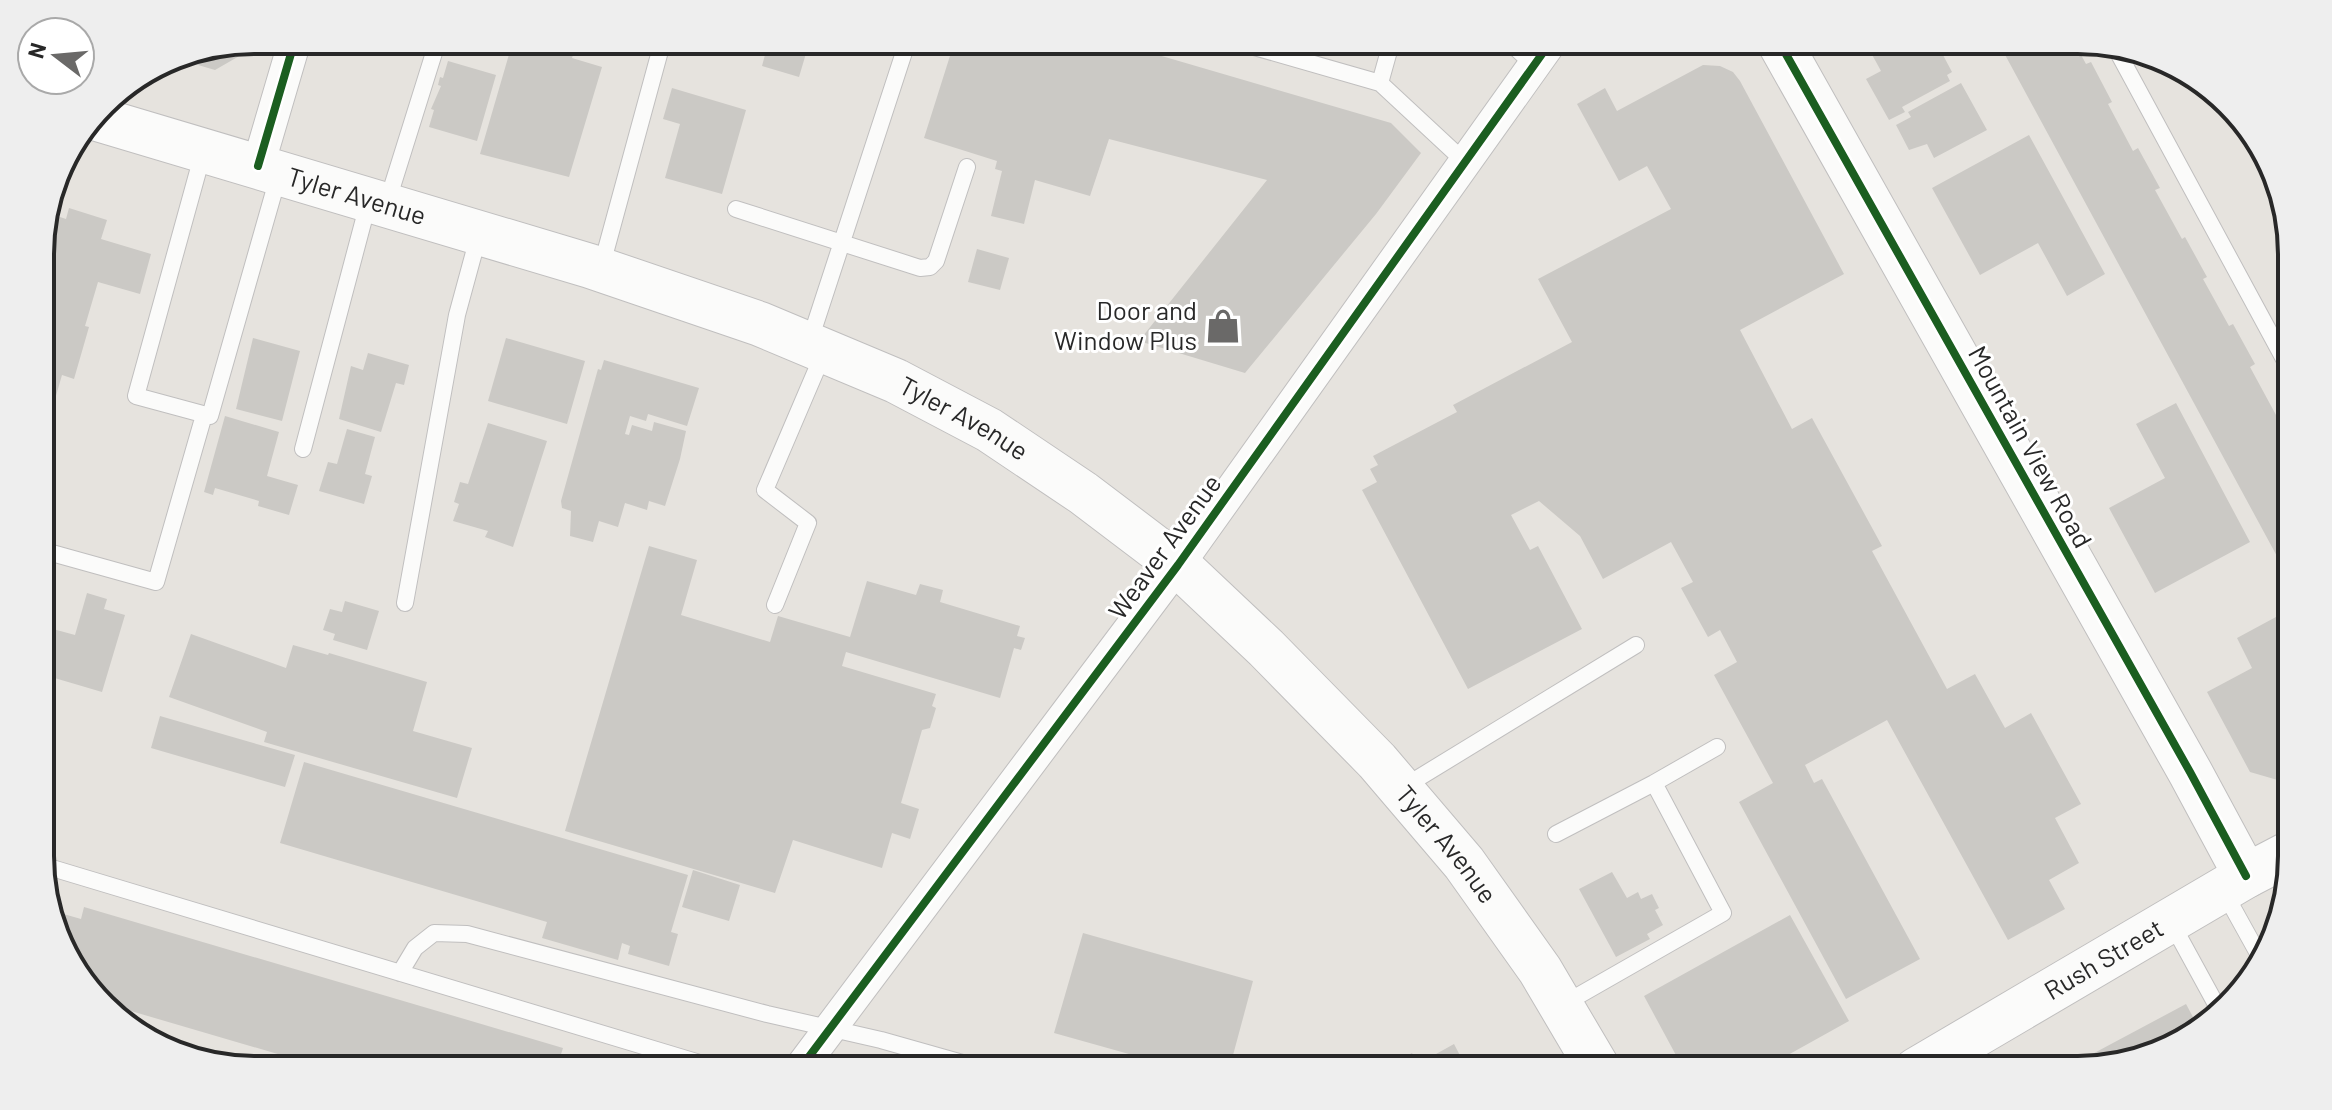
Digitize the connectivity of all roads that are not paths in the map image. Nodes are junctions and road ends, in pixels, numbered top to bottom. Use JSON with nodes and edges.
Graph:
{"nodes":[{"id":1,"x":292,"y":54,"type":"edge"},
{"id":2,"x":433,"y":54,"type":"edge"},
{"id":3,"x":659,"y":54,"type":"edge"},
{"id":4,"x":903,"y":54,"type":"edge"},
{"id":5,"x":1279,"y":54,"type":"edge"},
{"id":6,"x":1388,"y":54,"type":"edge"},
{"id":7,"x":1542,"y":54,"type":"edge"},
{"id":8,"x":1786,"y":54,"type":"edge"},
{"id":9,"x":2122,"y":59,"type":"edge"},
{"id":10,"x":1380,"y":83,"type":"junction"},
{"id":11,"x":105,"y":121,"type":"edge"},
{"id":12,"x":204,"y":150,"type":"junction"},
{"id":13,"x":1465,"y":162,"type":"junction"},
{"id":14,"x":967,"y":167,"type":"dead end"},
{"id":15,"x":269,"y":169,"type":"junction"},
{"id":16,"x":378,"y":202,"type":"junction"},
{"id":17,"x":736,"y":209,"type":"dead end"},
{"id":18,"x":479,"y":232,"type":"junction"},
{"id":19,"x":842,"y":245,"type":"junction"},
{"id":20,"x":600,"y":270,"type":"junction"},
{"id":21,"x":817,"y":348,"type":"junction"},
{"id":22,"x":2278,"y":348,"type":"edge"},
{"id":23,"x":204,"y":415,"type":"junction"},
{"id":24,"x":303,"y":449,"type":"dead end"},
{"id":25,"x":54,"y":554,"type":"edge"},
{"id":26,"x":1178,"y":565,"type":"junction"},
{"id":27,"x":405,"y":603,"type":"dead end"},
{"id":28,"x":775,"y":605,"type":"dead end"},
{"id":29,"x":1636,"y":645,"type":"dead end"},
{"id":30,"x":1717,"y":747,"type":"dead end"},
{"id":31,"x":1654,"y":783,"type":"junction"},
{"id":32,"x":1400,"y":788,"type":"junction"},
{"id":33,"x":1556,"y":834,"type":"dead end"},
{"id":34,"x":2278,"y":859,"type":"edge"},
{"id":35,"x":55,"y":869,"type":"edge"},
{"id":36,"x":2234,"y":882,"type":"junction"},
{"id":37,"x":2170,"y":920,"type":"junction"},
{"id":38,"x":2256,"y":946,"type":"edge"},
{"id":39,"x":400,"y":973,"type":"junction"},
{"id":40,"x":2214,"y":1002,"type":"edge"},
{"id":41,"x":1561,"y":1006,"type":"junction"},
{"id":42,"x":828,"y":1030,"type":"junction"},
{"id":43,"x":676,"y":1056,"type":"edge"},
{"id":44,"x":809,"y":1056,"type":"edge"},
{"id":45,"x":938,"y":1056,"type":"edge"},
{"id":46,"x":1591,"y":1056,"type":"edge"},
{"id":47,"x":1940,"y":1056,"type":"edge"}],
"edges":[{"from":1,"to":15,"type":"street"},
{"from":2,"to":16,"type":"lane"},
{"from":3,"to":20,"type":"lane"},
{"from":4,"to":19,"type":"lane"},
{"from":5,"to":10,"type":"lane"},
{"from":6,"to":10,"type":"lane"},
{"from":7,"to":13,"type":"street","name":"Weaver Avenue"},
{"from":8,"to":36,"type":"main road","name":"Mountain View Road"},
{"from":9,"to":22,"type":"lane"},
{"from":10,"to":13,"type":"lane"},
{"from":11,"to":12,"type":"main road","name":"Tyler Avenue"},
{"from":12,"to":15,"type":"main road","name":"Tyler Avenue"},
{"from":12,"to":23,"type":"lane"},
{"from":13,"to":26,"type":"street","name":"Weaver Avenue"},
{"from":14,"to":19,"type":"lane"},
{"from":15,"to":16,"type":"main road","name":"Tyler Avenue"},
{"from":15,"to":23,"type":"lane"},
{"from":16,"to":18,"type":"main road","name":"Tyler Avenue"},
{"from":16,"to":24,"type":"lane"},
{"from":17,"to":19,"type":"lane"},
{"from":18,"to":20,"type":"main road","name":"Tyler Avenue"},
{"from":18,"to":27,"type":"lane"},
{"from":19,"to":21,"type":"lane"},
{"from":20,"to":21,"type":"main road","name":"Tyler Avenue"},
{"from":21,"to":26,"type":"main road","name":"Tyler Avenue"},
{"from":21,"to":28,"type":"lane"},
{"from":23,"to":25,"type":"lane"},
{"from":26,"to":32,"type":"main road","name":"Tyler Avenue"},
{"from":26,"to":42,"type":"street","name":"Weaver Avenue"},
{"from":29,"to":32,"type":"lane"},
{"from":30,"to":31,"type":"lane"},
{"from":31,"to":33,"type":"lane"},
{"from":31,"to":41,"type":"lane"},
{"from":32,"to":41,"type":"main road","name":"Tyler Avenue"},
{"from":34,"to":36,"type":"main road","name":"Rush Street"},
{"from":35,"to":39,"type":"lane"},
{"from":36,"to":37,"type":"main road","name":"Rush Street"},
{"from":36,"to":38,"type":"lane"},
{"from":37,"to":40,"type":"lane"},
{"from":37,"to":47,"type":"main road","name":"Rush Street"},
{"from":39,"to":42,"type":"lane"},
{"from":39,"to":43,"type":"lane"},
{"from":41,"to":46,"type":"main road","name":"Tyler Avenue"},
{"from":42,"to":44,"type":"street","name":"Weaver Avenue"},
{"from":42,"to":45,"type":"lane"}]}
